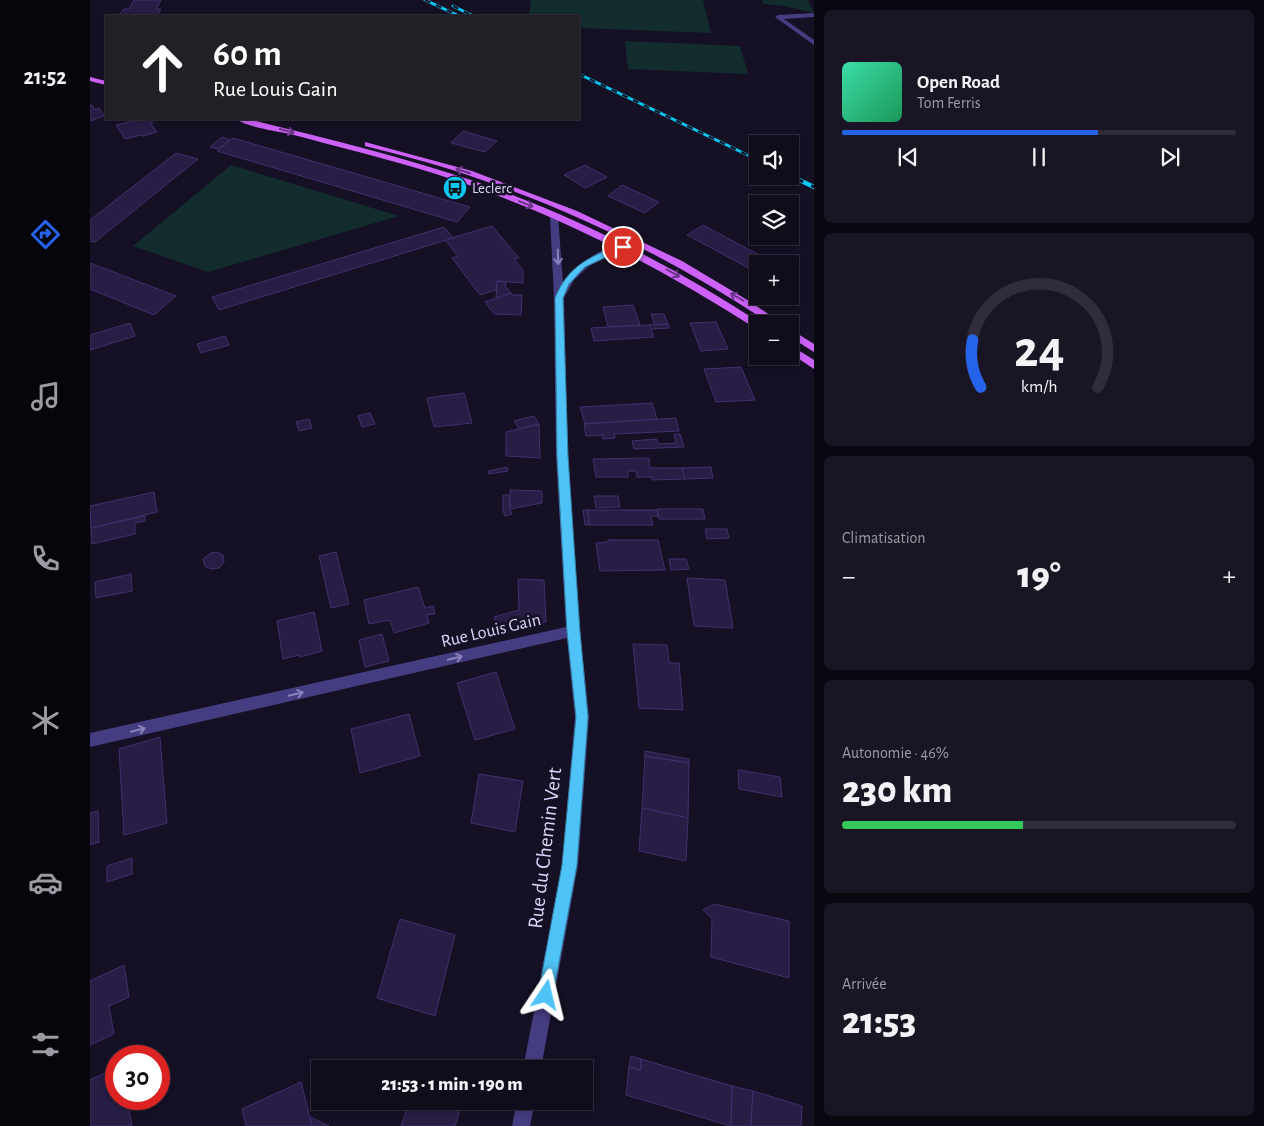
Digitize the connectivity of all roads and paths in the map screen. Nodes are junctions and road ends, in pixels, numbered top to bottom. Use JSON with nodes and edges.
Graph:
{"nodes":[{"id":1,"x":814,"y":15,"type":"edge"},
{"id":2,"x":814,"y":43,"type":"edge"},
{"id":3,"x":90,"y":71,"type":"edge"},
{"id":4,"x":105,"y":75,"type":"edge"},
{"id":5,"x":90,"y":79,"type":"edge"},
{"id":6,"x":105,"y":83,"type":"edge"},
{"id":7,"x":244,"y":120,"type":"edge"},
{"id":8,"x":276,"y":120,"type":"edge"},
{"id":9,"x":554,"y":216,"type":"junction"},
{"id":10,"x":623,"y":247,"type":"junction"},
{"id":11,"x":559,"y":298,"type":"junction"},
{"id":12,"x":765,"y":315,"type":"edge"},
{"id":13,"x":749,"y":320,"type":"edge"},
{"id":14,"x":799,"y":338,"type":"edge"},
{"id":15,"x":814,"y":349,"type":"edge"},
{"id":16,"x":799,"y":354,"type":"edge"},
{"id":17,"x":814,"y":365,"type":"edge"},
{"id":18,"x":574,"y":632,"type":"junction"},
{"id":19,"x":90,"y":740,"type":"edge"},
{"id":20,"x":534,"y":1060,"type":"edge"},
{"id":21,"x":524,"y":1110,"type":"edge"},
{"id":22,"x":521,"y":1126,"type":"edge"}],
"edges":[{"from":1,"to":2,"type":"street"},
{"from":3,"to":4,"type":"main road"},
{"from":5,"to":6,"type":"main road"},
{"from":7,"to":9,"type":"main road","one_way":true},
{"from":12,"to":8,"type":"main road","one_way":true},
{"from":9,"to":10,"type":"main road"},
{"from":9,"to":11,"type":"street","one_way":true},
{"from":10,"to":11,"type":"street"},
{"from":10,"to":13,"type":"main road","one_way":true},
{"from":11,"to":18,"type":"street"},
{"from":14,"to":15,"type":"main road"},
{"from":16,"to":17,"type":"main road"},
{"from":19,"to":18,"type":"street","name":"Rue Louis Gain","one_way":true},
{"from":18,"to":20,"type":"street","name":"Rue du Chemin Vert"},
{"from":21,"to":22,"type":"street"}]}
